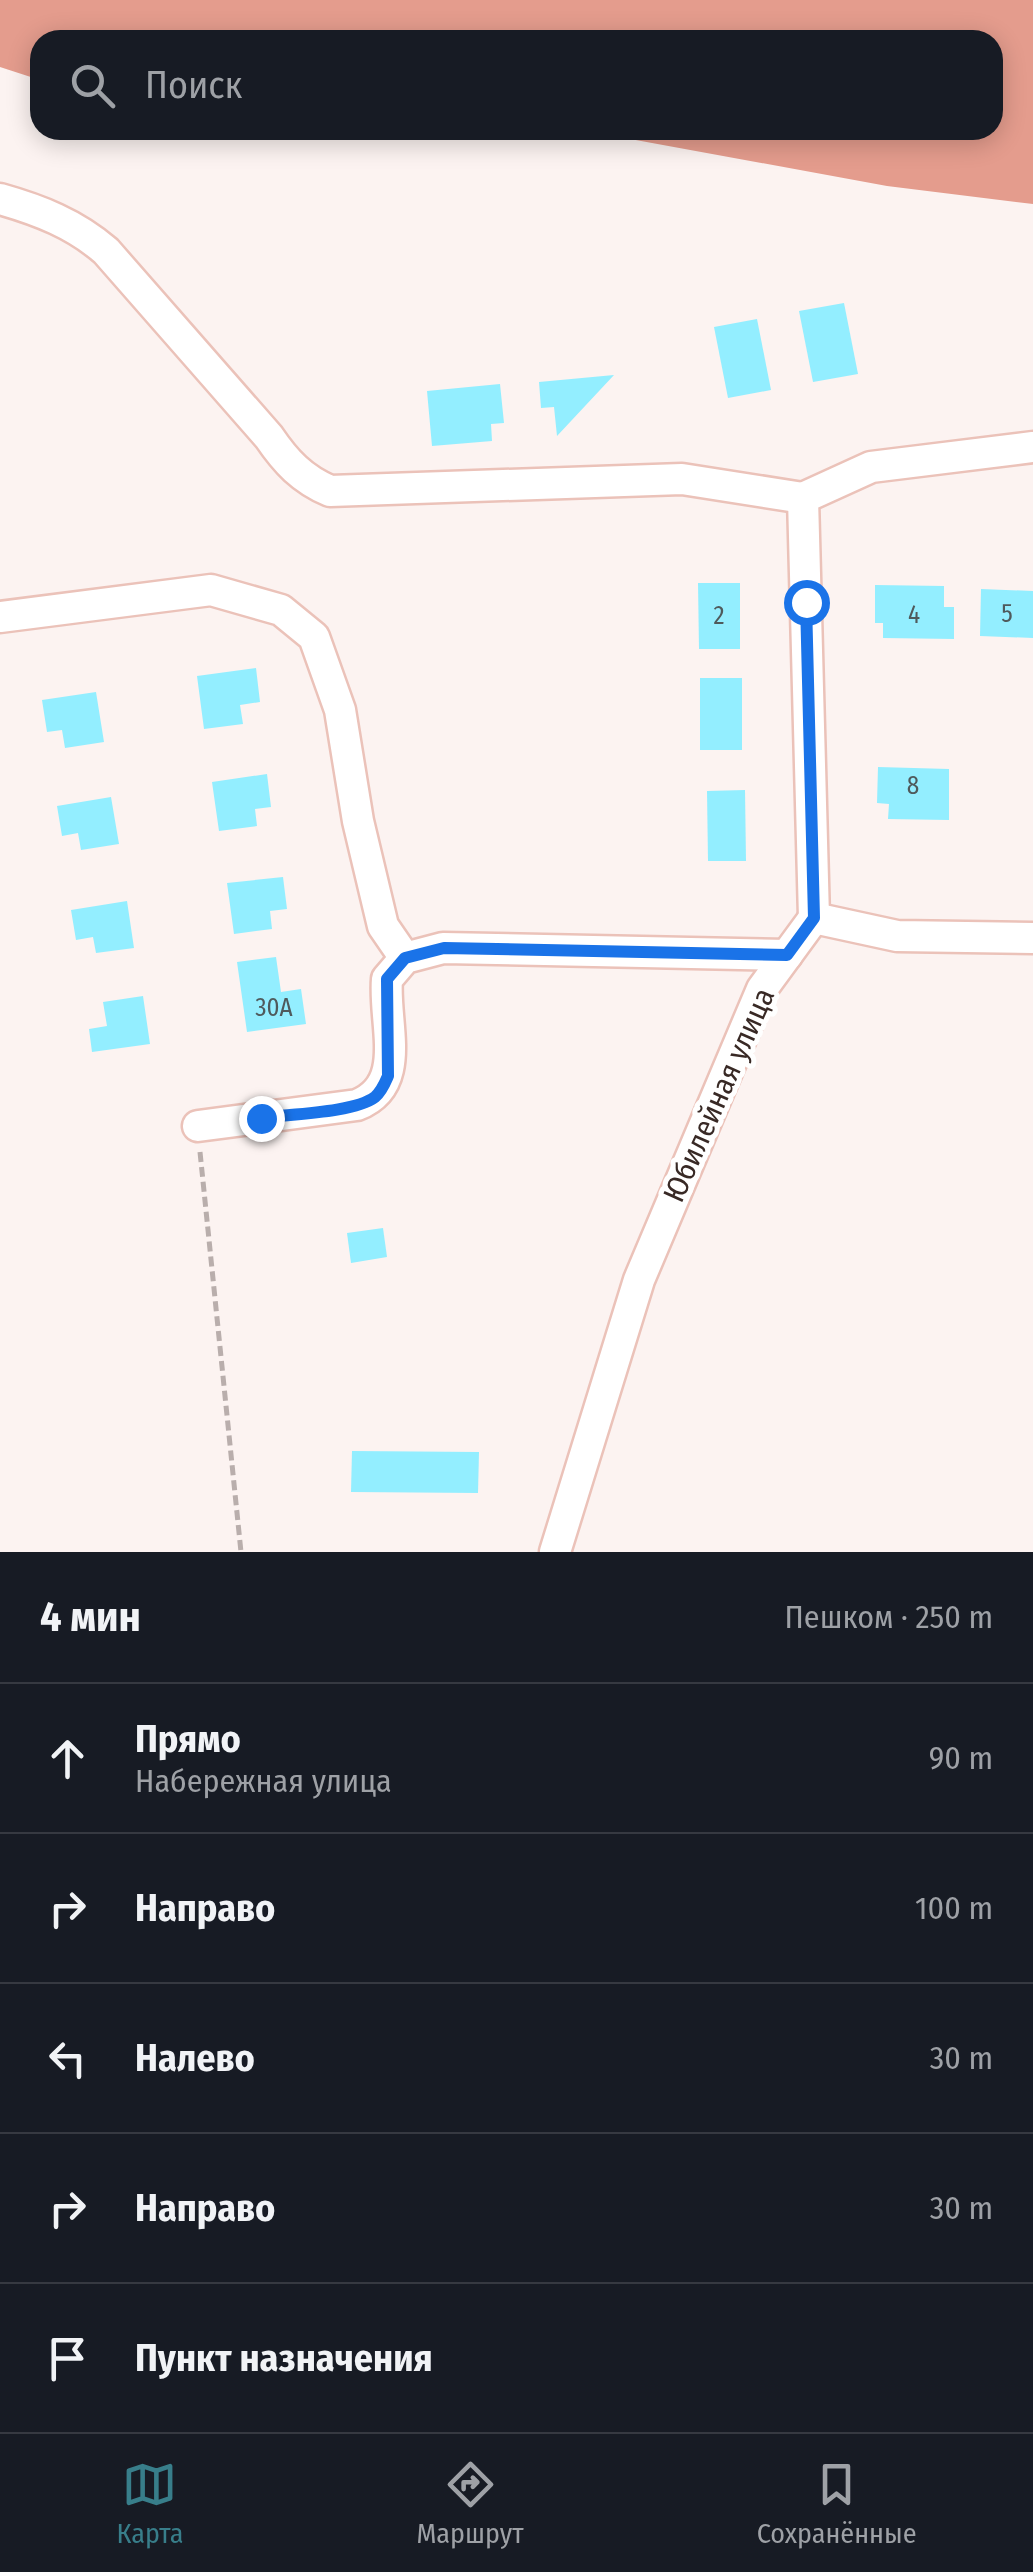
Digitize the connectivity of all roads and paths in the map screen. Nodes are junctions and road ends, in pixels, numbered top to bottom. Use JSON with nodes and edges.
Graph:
{"nodes":[{"id":1,"x":0,"y":199,"type":"edge"},
{"id":2,"x":1033,"y":447,"type":"edge"},
{"id":3,"x":803,"y":498,"type":"junction"},
{"id":4,"x":0,"y":617,"type":"edge"},
{"id":5,"x":814,"y":918,"type":"junction"},
{"id":6,"x":1033,"y":938,"type":"edge"},
{"id":7,"x":787,"y":955,"type":"junction"},
{"id":8,"x":405,"y":958,"type":"junction"},
{"id":9,"x":198,"y":1126,"type":"joint"},
{"id":10,"x":241,"y":1552,"type":"edge"},
{"id":11,"x":555,"y":1552,"type":"edge"}],
"edges":[{"from":1,"to":3,"type":"street"},
{"from":2,"to":3,"type":"street"},
{"from":3,"to":5,"type":"street"},
{"from":4,"to":8,"type":"street"},
{"from":5,"to":6,"type":"street"},
{"from":5,"to":7,"type":"street","name":"Юбилейная улица"},
{"from":7,"to":8,"type":"street"},
{"from":7,"to":11,"type":"street","name":"Юбилейная улица"},
{"from":8,"to":9,"type":"street"},
{"from":9,"to":10,"type":"path"}]}
